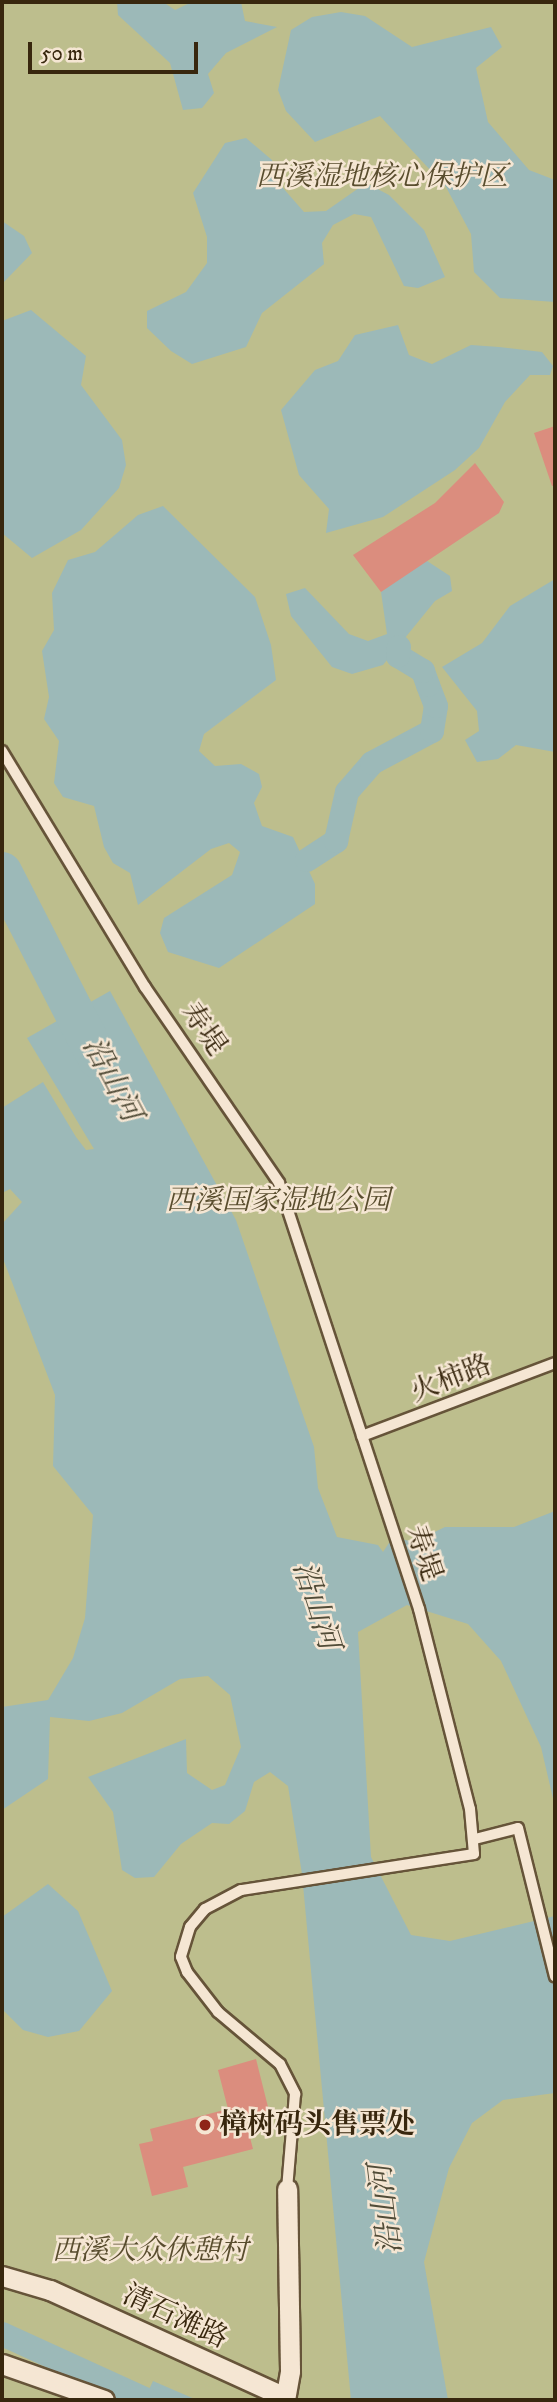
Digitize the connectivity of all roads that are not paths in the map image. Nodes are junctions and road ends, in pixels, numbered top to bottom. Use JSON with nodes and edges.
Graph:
{"nodes":[{"id":1,"x":2,"y":751,"type":"edge"},
{"id":2,"x":555,"y":1363,"type":"edge"},
{"id":3,"x":362,"y":1436,"type":"junction"},
{"id":4,"x":475,"y":1839,"type":"junction"},
{"id":5,"x":555,"y":1976,"type":"edge"},
{"id":6,"x":287,"y":2189,"type":"joint"},
{"id":7,"x":2,"y":2276,"type":"edge"},
{"id":8,"x":2,"y":2364,"type":"edge"},
{"id":9,"x":285,"y":2399,"type":"edge"},
{"id":10,"x":104,"y":2400,"type":"edge"}],
"edges":[{"from":1,"to":3,"type":"lane","name":"寿堤"},
{"from":2,"to":3,"type":"lane","name":"火柿路"},
{"from":3,"to":4,"type":"lane","name":"寿堤"},
{"from":4,"to":5,"type":"lane"},
{"from":4,"to":6,"type":"lane"},
{"from":6,"to":9,"type":"street"},
{"from":7,"to":9,"type":"street","name":"清石滩路"},
{"from":8,"to":10,"type":"street"}]}
